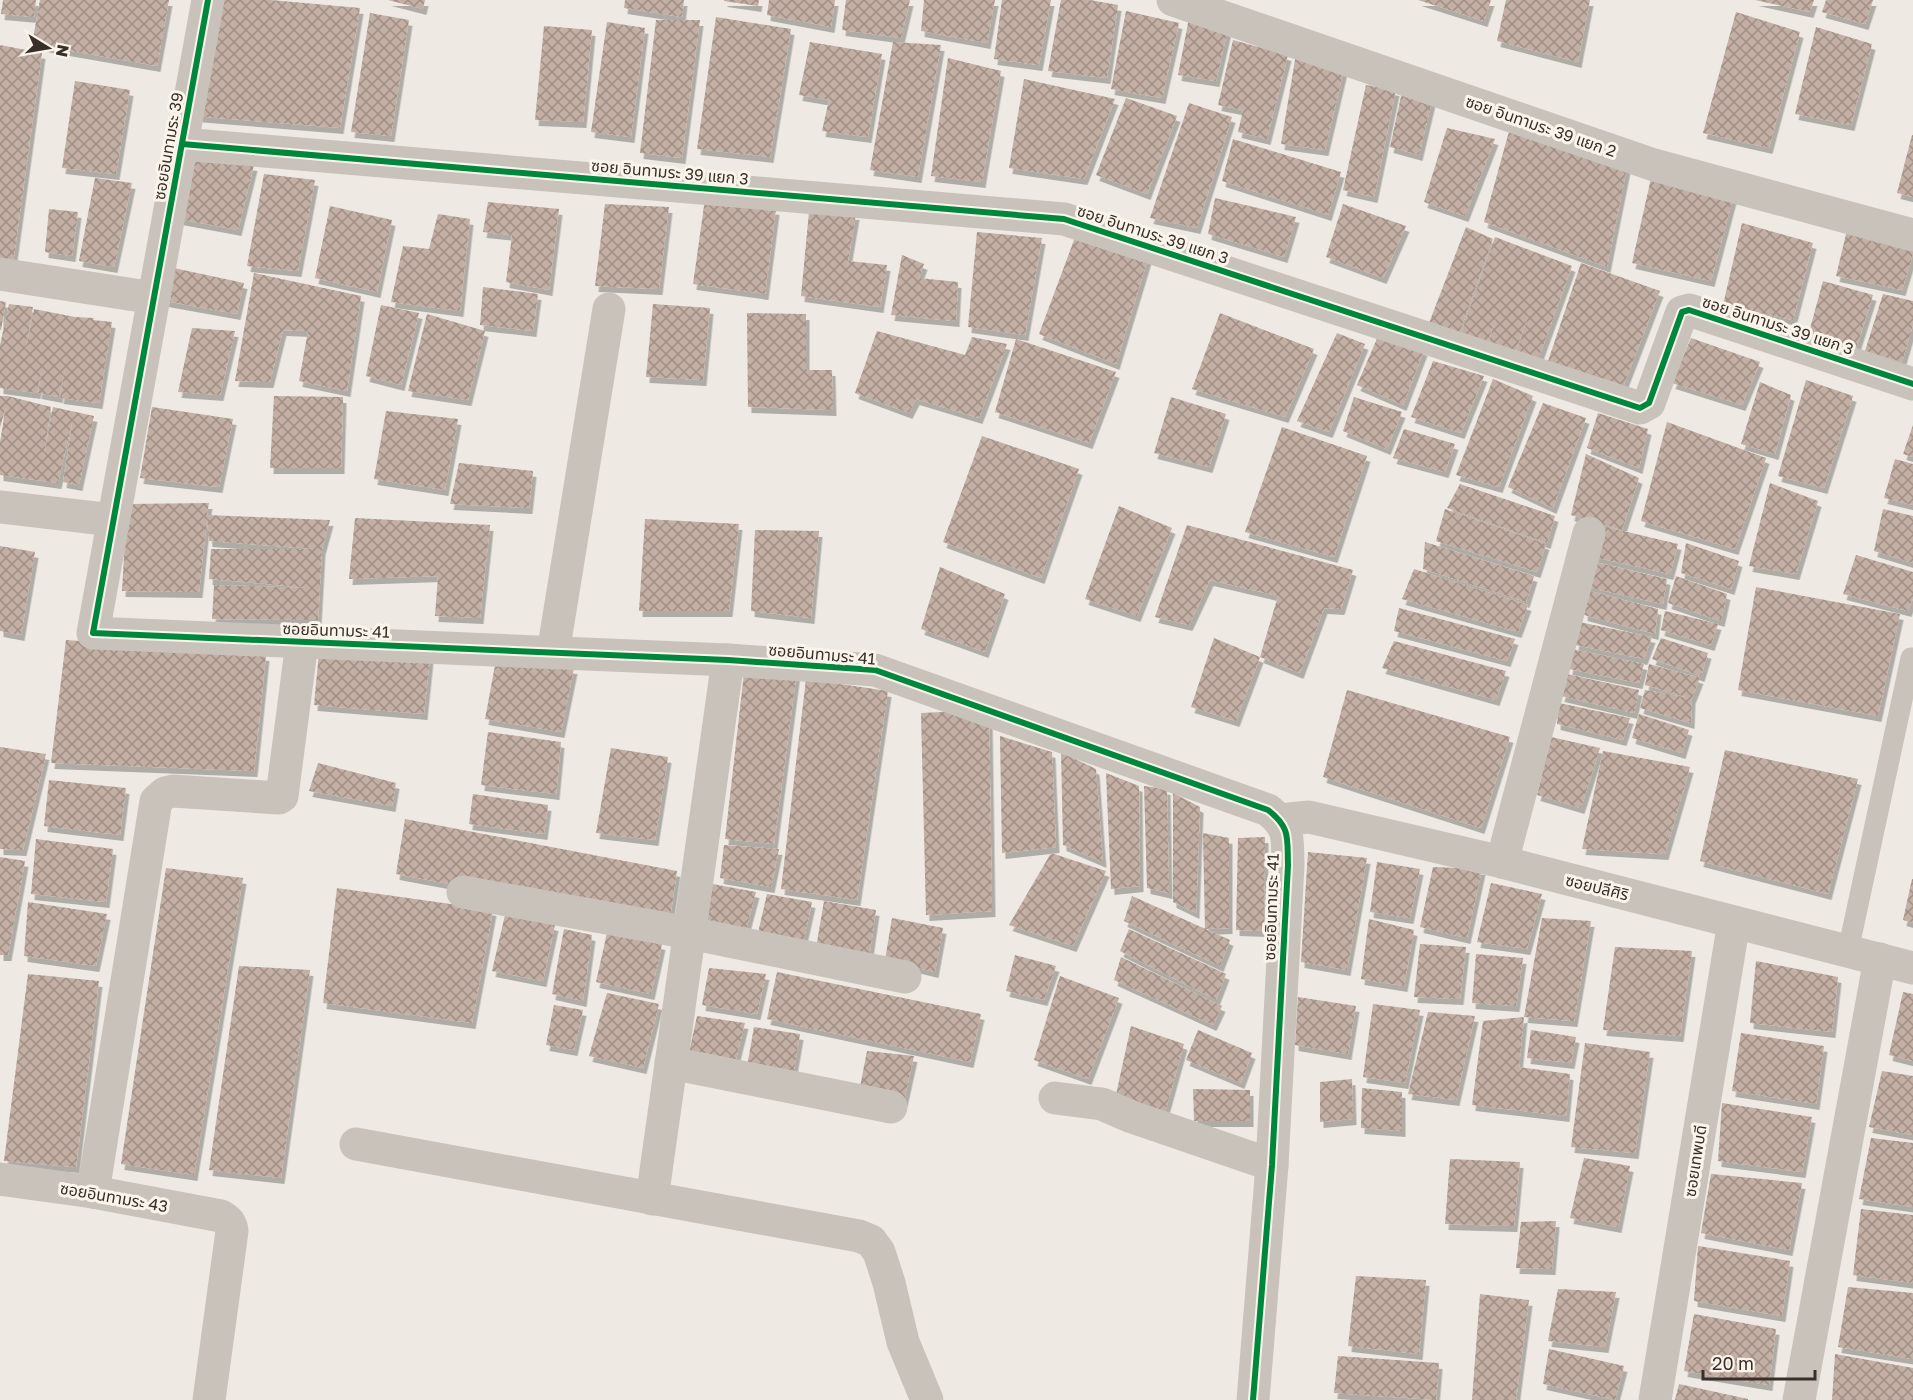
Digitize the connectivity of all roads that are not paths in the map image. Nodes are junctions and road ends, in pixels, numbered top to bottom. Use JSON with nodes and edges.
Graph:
{"nodes":[{"id":1,"x":208,"y":0,"type":"edge"},
{"id":2,"x":1173,"y":0,"type":"edge"},
{"id":3,"x":182,"y":144,"type":"junction"},
{"id":4,"x":1913,"y":236,"type":"edge"},
{"id":5,"x":0,"y":273,"type":"edge"},
{"id":6,"x":154,"y":298,"type":"junction"},
{"id":7,"x":609,"y":309,"type":"dead end"},
{"id":8,"x":1913,"y":384,"type":"edge"},
{"id":9,"x":0,"y":507,"type":"edge"},
{"id":10,"x":113,"y":520,"type":"junction"},
{"id":11,"x":1588,"y":533,"type":"dead end"},
{"id":12,"x":302,"y":642,"type":"junction"},
{"id":13,"x":553,"y":653,"type":"junction"},
{"id":14,"x":1913,"y":658,"type":"edge"},
{"id":15,"x":728,"y":660,"type":"junction"},
{"id":16,"x":1280,"y":820,"type":"junction"},
{"id":17,"x":1502,"y":862,"type":"junction"},
{"id":18,"x":464,"y":892,"type":"dead end"},
{"id":19,"x":1734,"y":922,"type":"junction"},
{"id":20,"x":690,"y":933,"type":"junction"},
{"id":21,"x":1848,"y":951,"type":"junction"},
{"id":22,"x":1880,"y":959,"type":"junction"},
{"id":23,"x":1913,"y":968,"type":"edge"},
{"id":24,"x":905,"y":977,"type":"dead end"},
{"id":25,"x":671,"y":1063,"type":"junction"},
{"id":26,"x":1055,"y":1098,"type":"dead end"},
{"id":27,"x":891,"y":1107,"type":"dead end"},
{"id":28,"x":356,"y":1144,"type":"dead end"},
{"id":29,"x":1272,"y":1165,"type":"junction"},
{"id":30,"x":0,"y":1179,"type":"edge"},
{"id":31,"x":93,"y":1192,"type":"junction"},
{"id":32,"x":652,"y":1199,"type":"junction"},
{"id":33,"x":209,"y":1400,"type":"edge"},
{"id":34,"x":927,"y":1400,"type":"edge"},
{"id":35,"x":1253,"y":1400,"type":"edge"},
{"id":36,"x":1655,"y":1400,"type":"edge"},
{"id":37,"x":1799,"y":1400,"type":"edge"}],
"edges":[{"from":1,"to":3,"type":"street","name":"ซอยอินทามระ 39"},
{"from":2,"to":4,"type":"street","name":"ซอย อินทามระ 39 แยก 2"},
{"from":3,"to":6,"type":"street","name":"ซอยอินทามระ 39"},
{"from":3,"to":8,"type":"street","name":"ซอย อินทามระ 39 แยก 3"},
{"from":5,"to":6,"type":"street"},
{"from":6,"to":10,"type":"street","name":"ซอยอินทามระ 41"},
{"from":7,"to":13,"type":"street"},
{"from":9,"to":10,"type":"street"},
{"from":10,"to":12,"type":"street","name":"ซอยอินทามระ 41"},
{"from":11,"to":17,"type":"street"},
{"from":12,"to":13,"type":"street","name":"ซอยอินทามระ 41"},
{"from":12,"to":31,"type":"street"},
{"from":13,"to":15,"type":"street","name":"ซอยอินทามระ 41"},
{"from":14,"to":21,"type":"lane"},
{"from":15,"to":16,"type":"street","name":"ซอยอินทามระ 41"},
{"from":15,"to":20,"type":"street"},
{"from":16,"to":17,"type":"street","name":"ซอยปลีศิริ"},
{"from":16,"to":29,"type":"street","name":"ซอยอินทามระ 41"},
{"from":17,"to":19,"type":"street","name":"ซอยปลีศิริ"},
{"from":18,"to":20,"type":"street"},
{"from":19,"to":21,"type":"street","name":"ซอยปลีศิริ"},
{"from":19,"to":36,"type":"street","name":"ซอยเทพบดี"},
{"from":20,"to":24,"type":"street"},
{"from":20,"to":25,"type":"street"},
{"from":21,"to":22,"type":"street","name":"ซอยปลีศิริ"},
{"from":22,"to":23,"type":"street","name":"ซอยปลีศิริ"},
{"from":22,"to":37,"type":"street"},
{"from":25,"to":27,"type":"street"},
{"from":25,"to":32,"type":"street"},
{"from":26,"to":29,"type":"street"},
{"from":28,"to":32,"type":"street"},
{"from":29,"to":35,"type":"street","name":"ซอยอินทามระ 41"},
{"from":30,"to":31,"type":"street","name":"ซอยอินทามระ 43"},
{"from":31,"to":33,"type":"street","name":"ซอยอินทามระ 43"},
{"from":32,"to":34,"type":"street"}]}
